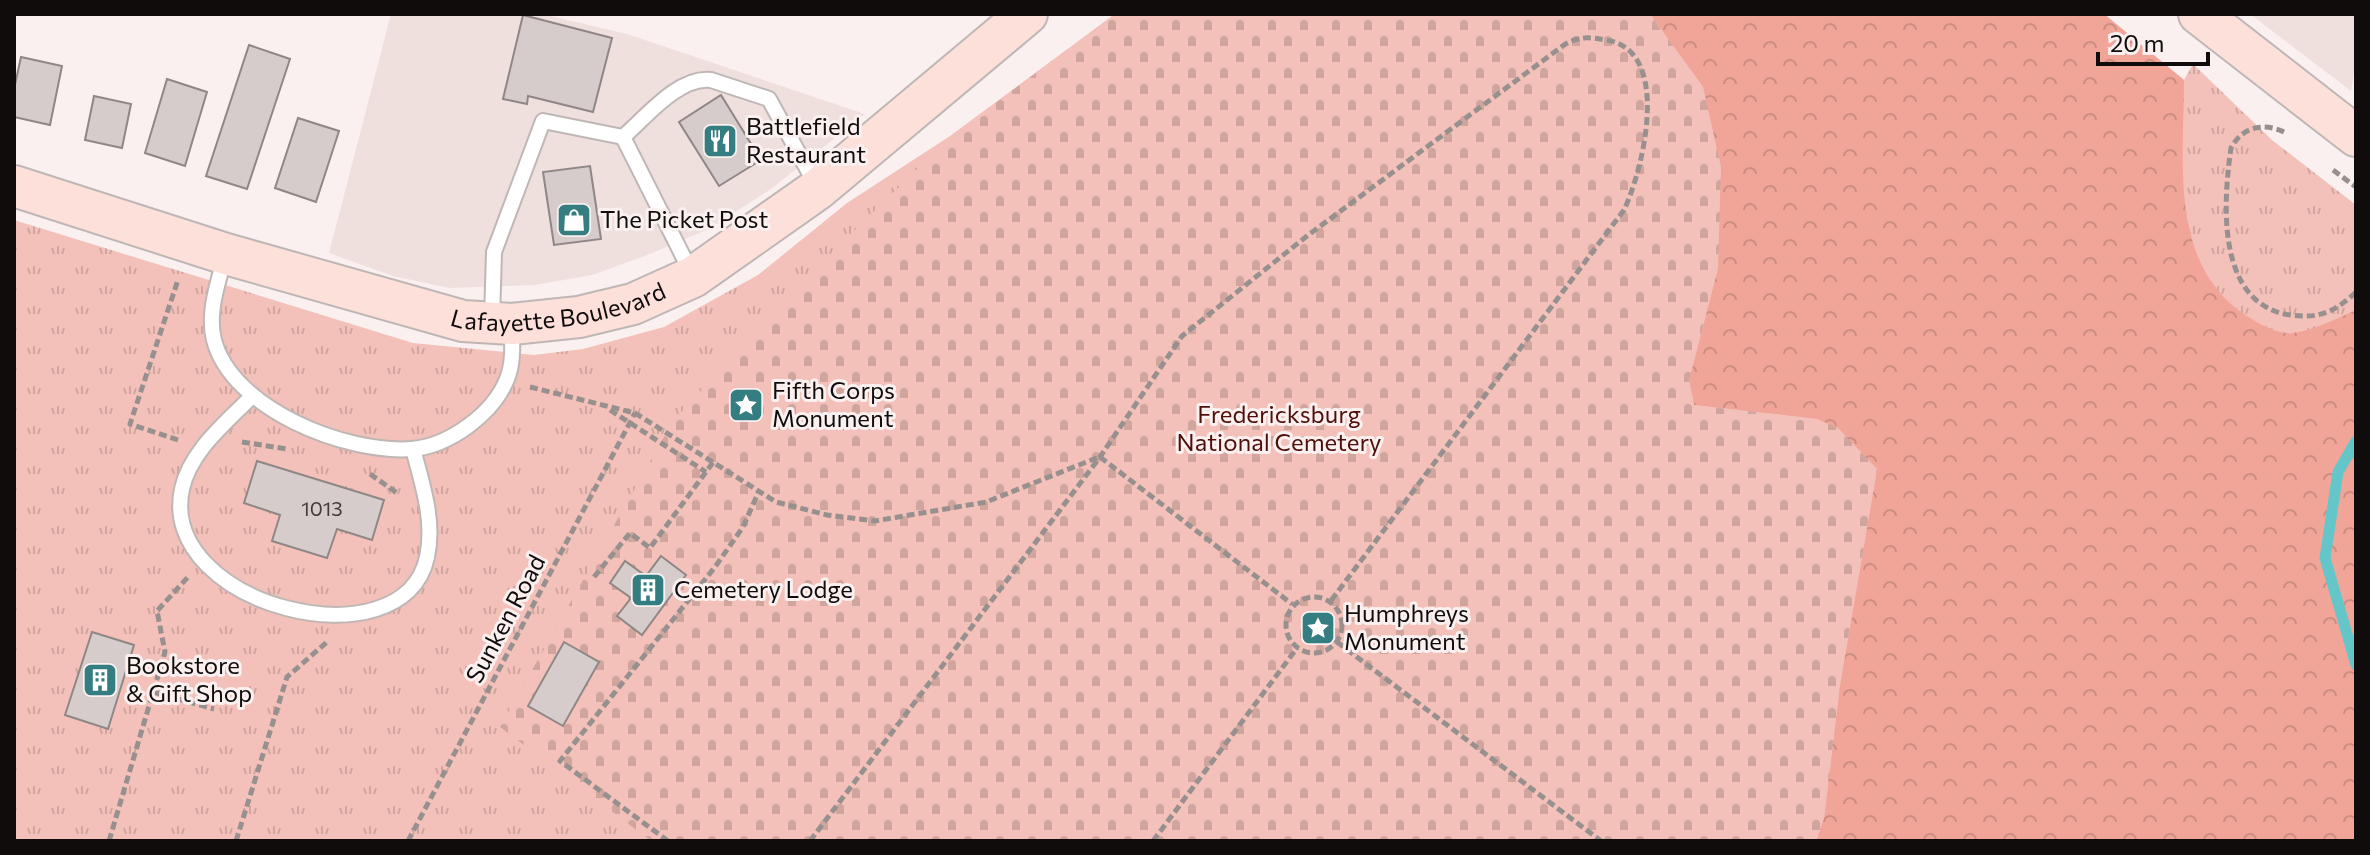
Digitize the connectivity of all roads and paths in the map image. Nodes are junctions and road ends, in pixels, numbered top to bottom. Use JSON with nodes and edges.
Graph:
{"nodes":[{"id":1,"x":1027,"y":14,"type":"edge"},
{"id":2,"x":2199,"y":14,"type":"edge"},
{"id":3,"x":2286,"y":133,"type":"dead end"},
{"id":4,"x":2356,"y":136,"type":"edge"},
{"id":5,"x":623,"y":137,"type":"junction"},
{"id":6,"x":2321,"y":160,"type":"dead end"},
{"id":7,"x":14,"y":186,"type":"edge"},
{"id":8,"x":2356,"y":187,"type":"edge"},
{"id":9,"x":818,"y":189,"type":"junction"},
{"id":10,"x":226,"y":254,"type":"junction"},
{"id":11,"x":693,"y":277,"type":"junction"},
{"id":12,"x":179,"y":279,"type":"dead end"},
{"id":13,"x":2356,"y":292,"type":"edge"},
{"id":14,"x":502,"y":323,"type":"junction"},
{"id":15,"x":526,"y":386,"type":"dead end"},
{"id":16,"x":251,"y":397,"type":"junction"},
{"id":17,"x":606,"y":408,"type":"junction"},
{"id":18,"x":635,"y":413,"type":"junction"},
{"id":19,"x":630,"y":423,"type":"junction"},
{"id":20,"x":190,"y":444,"type":"dead end"},
{"id":21,"x":229,"y":446,"type":"dead end"},
{"id":22,"x":413,"y":449,"type":"junction"},
{"id":23,"x":299,"y":452,"type":"dead end"},
{"id":24,"x":1100,"y":457,"type":"junction"},
{"id":25,"x":714,"y":461,"type":"junction"},
{"id":26,"x":706,"y":472,"type":"junction"},
{"id":27,"x":367,"y":473,"type":"dead end"},
{"id":28,"x":759,"y":491,"type":"junction"},
{"id":29,"x":404,"y":503,"type":"dead end"},
{"id":30,"x":205,"y":561,"type":"junction"},
{"id":31,"x":594,"y":577,"type":"dead end"},
{"id":32,"x":1330,"y":602,"type":"junction"},
{"id":33,"x":1292,"y":604,"type":"junction"},
{"id":34,"x":342,"y":615,"type":"junction"},
{"id":35,"x":1337,"y":642,"type":"junction"},
{"id":36,"x":1297,"y":648,"type":"junction"},
{"id":37,"x":153,"y":692,"type":"junction"},
{"id":38,"x":214,"y":709,"type":"dead end"},
{"id":39,"x":109,"y":841,"type":"edge"},
{"id":40,"x":236,"y":841,"type":"edge"},
{"id":41,"x":408,"y":841,"type":"edge"},
{"id":42,"x":668,"y":841,"type":"edge"},
{"id":43,"x":810,"y":841,"type":"edge"},
{"id":44,"x":1153,"y":841,"type":"edge"},
{"id":45,"x":1601,"y":841,"type":"edge"}],
"edges":[{"from":1,"to":9,"type":"main road","name":"Lafayette Boulevard"},
{"from":2,"to":4,"type":"main road"},
{"from":3,"to":13,"type":"path"},
{"from":5,"to":9,"type":"lane"},
{"from":5,"to":11,"type":"lane"},
{"from":5,"to":14,"type":"lane"},
{"from":6,"to":8,"type":"path"},
{"from":7,"to":10,"type":"main road","name":"Lafayette Boulevard"},
{"from":9,"to":11,"type":"main road","name":"Lafayette Boulevard"},
{"from":10,"to":14,"type":"main road","name":"Lafayette Boulevard"},
{"from":10,"to":16,"type":"lane"},
{"from":11,"to":14,"type":"main road","name":"Lafayette Boulevard"},
{"from":12,"to":20,"type":"path"},
{"from":14,"to":22,"type":"lane"},
{"from":15,"to":17,"type":"path"},
{"from":16,"to":22,"type":"lane"},
{"from":16,"to":30,"type":"lane"},
{"from":17,"to":18,"type":"path"},
{"from":17,"to":19,"type":"path"},
{"from":18,"to":19,"type":"path","name":"Sunken Road"},
{"from":18,"to":25,"type":"path"},
{"from":19,"to":26,"type":"path"},
{"from":19,"to":41,"type":"path","name":"Sunken Road"},
{"from":21,"to":23,"type":"path"},
{"from":22,"to":34,"type":"lane"},
{"from":24,"to":28,"type":"path"},
{"from":24,"to":32,"type":"path"},
{"from":24,"to":33,"type":"path"},
{"from":24,"to":43,"type":"path"},
{"from":25,"to":26,"type":"path"},
{"from":25,"to":28,"type":"path"},
{"from":26,"to":31,"type":"path"},
{"from":27,"to":29,"type":"path"},
{"from":28,"to":42,"type":"path"},
{"from":30,"to":34,"type":"lane"},
{"from":30,"to":37,"type":"path"},
{"from":32,"to":33,"type":"path"},
{"from":32,"to":35,"type":"path"},
{"from":33,"to":36,"type":"path"},
{"from":34,"to":40,"type":"path"},
{"from":35,"to":36,"type":"path"},
{"from":35,"to":45,"type":"path"},
{"from":36,"to":44,"type":"path"},
{"from":37,"to":38,"type":"path"},
{"from":37,"to":39,"type":"path"}]}
